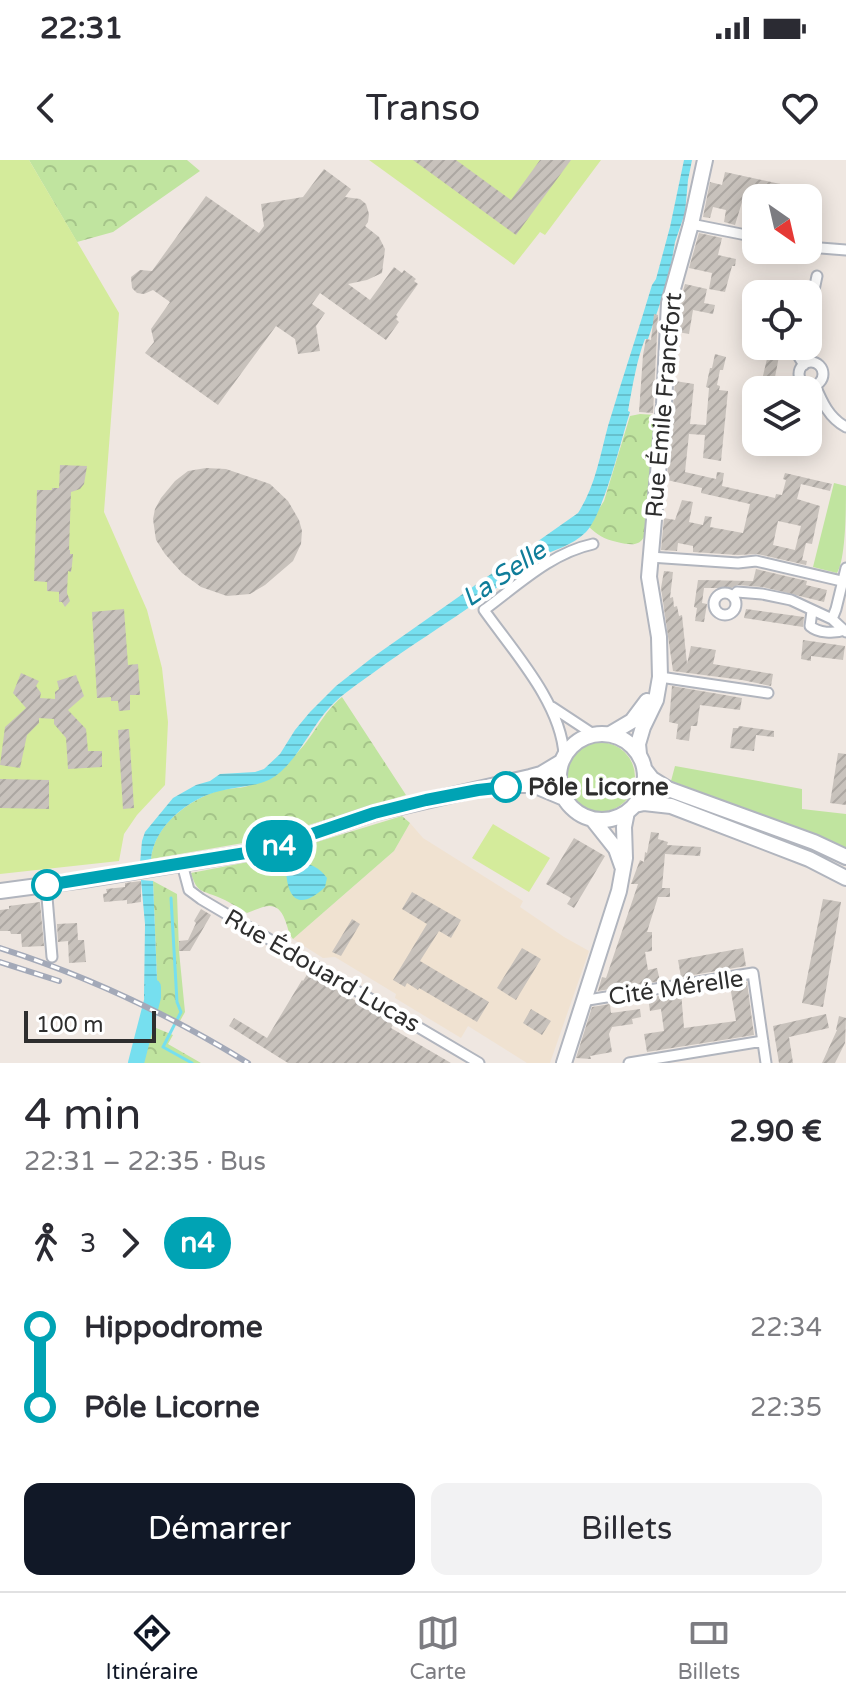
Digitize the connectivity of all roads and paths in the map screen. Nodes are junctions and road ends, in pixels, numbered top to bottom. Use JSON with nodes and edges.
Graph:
{"nodes":[{"id":1,"x":705,"y":160,"type":"edge"},
{"id":2,"x":691,"y":224,"type":"junction"},
{"id":3,"x":742,"y":234,"type":"edge"},
{"id":4,"x":822,"y":249,"type":"edge"},
{"id":5,"x":846,"y":250,"type":"edge"},
{"id":6,"x":817,"y":276,"type":"dead end"},
{"id":7,"x":816,"y":280,"type":"edge"},
{"id":8,"x":801,"y":360,"type":"edge"},
{"id":9,"x":804,"y":365,"type":"junction"},
{"id":10,"x":800,"y":376,"type":"edge"},
{"id":11,"x":822,"y":376,"type":"edge"},
{"id":12,"x":822,"y":400,"type":"edge"},
{"id":13,"x":846,"y":427,"type":"edge"},
{"id":14,"x":593,"y":544,"type":"dead end"},
{"id":15,"x":650,"y":557,"type":"junction"},
{"id":16,"x":846,"y":568,"type":"edge"},
{"id":17,"x":844,"y":582,"type":"edge"},
{"id":18,"x":733,"y":596,"type":"dead end"},
{"id":19,"x":812,"y":611,"type":"junction"},
{"id":20,"x":832,"y":619,"type":"junction"},
{"id":21,"x":845,"y":631,"type":"edge"},
{"id":22,"x":659,"y":681,"type":"junction"},
{"id":23,"x":768,"y":693,"type":"dead end"},
{"id":24,"x":549,"y":705,"type":"junction"},
{"id":25,"x":593,"y":734,"type":"junction"},
{"id":26,"x":610,"y":734,"type":"junction"},
{"id":27,"x":639,"y":754,"type":"junction"},
{"id":28,"x":563,"y":758,"type":"junction"},
{"id":29,"x":645,"y":770,"type":"junction"},
{"id":30,"x":478,"y":790,"type":"junction"},
{"id":31,"x":564,"y":798,"type":"junction"},
{"id":32,"x":631,"y":809,"type":"junction"},
{"id":33,"x":593,"y":820,"type":"junction"},
{"id":34,"x":846,"y":857,"type":"edge"},
{"id":35,"x":182,"y":864,"type":"junction"},
{"id":36,"x":622,"y":871,"type":"junction"},
{"id":37,"x":846,"y":878,"type":"edge"},
{"id":38,"x":46,"y":885,"type":"junction"},
{"id":39,"x":0,"y":891,"type":"edge"},
{"id":40,"x":52,"y":957,"type":"dead end"},
{"id":41,"x":582,"y":1001,"type":"junction"},
{"id":42,"x":763,"y":1041,"type":"junction"},
{"id":43,"x":479,"y":1063,"type":"edge"},
{"id":44,"x":564,"y":1063,"type":"edge"},
{"id":45,"x":629,"y":1063,"type":"edge"},
{"id":46,"x":766,"y":1063,"type":"edge"}],
"edges":[{"from":1,"to":2,"type":"main road","name":"Rue Émile Francfort"},
{"from":2,"to":3,"type":"street"},
{"from":2,"to":15,"type":"main road","name":"Rue Émile Francfort"},
{"from":4,"to":5,"type":"street"},
{"from":6,"to":7,"type":"street"},
{"from":8,"to":9,"type":"street"},
{"from":9,"to":10,"type":"street"},
{"from":9,"to":11,"type":"street"},
{"from":12,"to":13,"type":"street"},
{"from":14,"to":24,"type":"street"},
{"from":15,"to":17,"type":"street"},
{"from":15,"to":22,"type":"main road","name":"Rue Émile Francfort"},
{"from":16,"to":17,"type":"street"},
{"from":17,"to":20,"type":"street"},
{"from":18,"to":19,"type":"street"},
{"from":19,"to":20,"type":"street"},
{"from":19,"to":21,"type":"street"},
{"from":20,"to":21,"type":"street"},
{"from":22,"to":23,"type":"street"},
{"from":22,"to":26,"type":"main road"},
{"from":22,"to":27,"type":"main road","name":"Rue Émile Francfort"},
{"from":24,"to":25,"type":"street"},
{"from":24,"to":28,"type":"street"},
{"from":25,"to":26,"type":"main road"},
{"from":25,"to":28,"type":"main road"},
{"from":26,"to":27,"type":"main road"},
{"from":27,"to":29,"type":"main road"},
{"from":28,"to":30,"type":"main road"},
{"from":28,"to":31,"type":"main road"},
{"from":29,"to":32,"type":"main road"},
{"from":29,"to":34,"type":"main road"},
{"from":30,"to":31,"type":"main road"},
{"from":30,"to":35,"type":"main road"},
{"from":31,"to":33,"type":"main road"},
{"from":32,"to":33,"type":"main road"},
{"from":32,"to":36,"type":"main road"},
{"from":32,"to":37,"type":"main road"},
{"from":33,"to":36,"type":"main road"},
{"from":35,"to":38,"type":"main road"},
{"from":35,"to":43,"type":"street","name":"Rue Édouard Lucas"},
{"from":36,"to":41,"type":"main road"},
{"from":38,"to":39,"type":"main road"},
{"from":38,"to":40,"type":"street"},
{"from":41,"to":42,"type":"street","name":"Cité Mérelle"},
{"from":41,"to":44,"type":"main road"},
{"from":42,"to":45,"type":"street"},
{"from":42,"to":46,"type":"street"}]}
